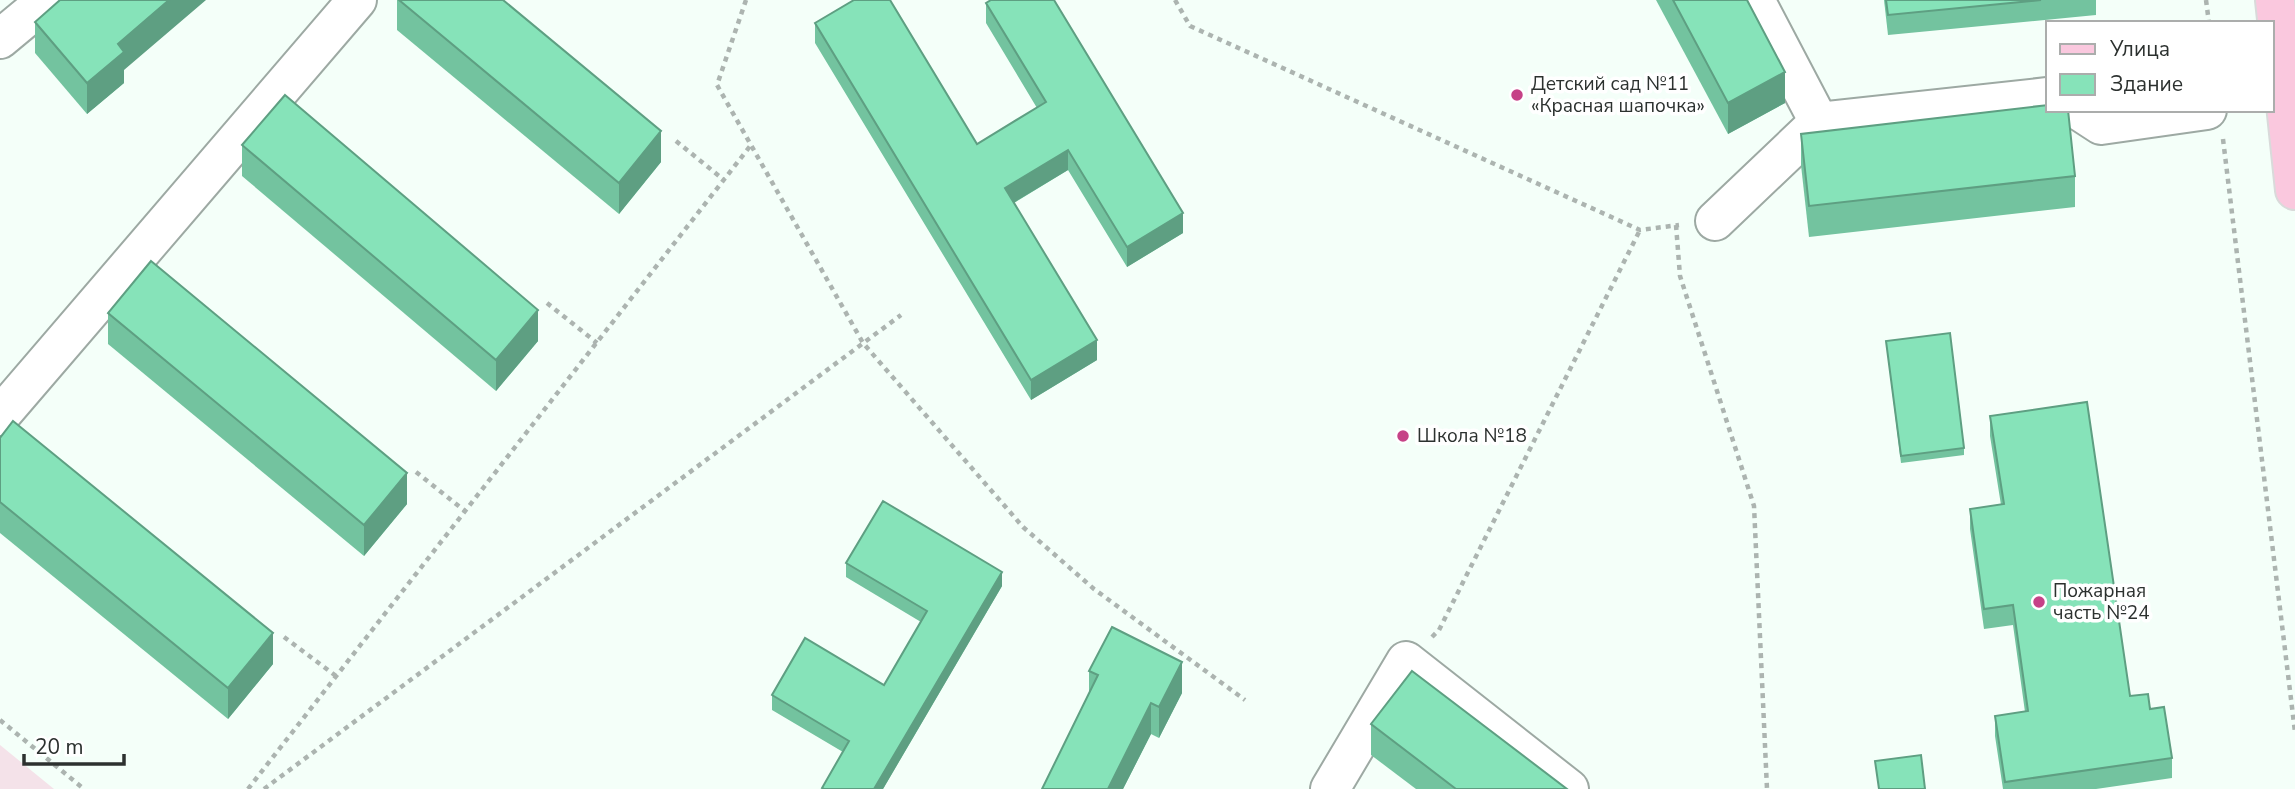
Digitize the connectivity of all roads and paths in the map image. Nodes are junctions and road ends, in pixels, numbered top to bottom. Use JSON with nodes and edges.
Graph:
{"nodes":[{"id":1,"x":47,"y":0,"type":"edge"},
{"id":2,"x":357,"y":0,"type":"edge"},
{"id":3,"x":746,"y":0,"type":"edge"},
{"id":4,"x":1175,"y":0,"type":"edge"},
{"id":5,"x":1755,"y":0,"type":"edge"},
{"id":6,"x":2206,"y":0,"type":"edge"},
{"id":7,"x":2275,"y":0,"type":"edge"},
{"id":8,"x":2209,"y":21,"type":"edge"},
{"id":9,"x":0,"y":39,"type":"edge"},
{"id":10,"x":2046,"y":97,"type":"edge"},
{"id":11,"x":2279,"y":101,"type":"edge"},
{"id":12,"x":2081,"y":112,"type":"edge"},
{"id":13,"x":1819,"y":122,"type":"junction"},
{"id":14,"x":2215,"y":124,"type":"edge"},
{"id":15,"x":677,"y":141,"type":"dead end"},
{"id":16,"x":751,"y":145,"type":"junction"},
{"id":17,"x":724,"y":180,"type":"junction"},
{"id":18,"x":2295,"y":190,"type":"edge"},
{"id":19,"x":1715,"y":221,"type":"joint"},
{"id":20,"x":1676,"y":225,"type":"junction"},
{"id":21,"x":1640,"y":230,"type":"junction"},
{"id":22,"x":547,"y":303,"type":"dead end"},
{"id":23,"x":901,"y":315,"type":"dead end"},
{"id":24,"x":597,"y":343,"type":"junction"},
{"id":25,"x":863,"y":343,"type":"junction"},
{"id":26,"x":0,"y":416,"type":"edge"},
{"id":27,"x":416,"y":472,"type":"dead end"},
{"id":28,"x":466,"y":511,"type":"junction"},
{"id":29,"x":284,"y":636,"type":"dead end"},
{"id":30,"x":1406,"y":661,"type":"junction"},
{"id":31,"x":336,"y":676,"type":"junction"},
{"id":32,"x":1245,"y":700,"type":"dead end"},
{"id":33,"x":0,"y":720,"type":"edge"},
{"id":34,"x":2295,"y":732,"type":"edge"},
{"id":35,"x":84,"y":789,"type":"edge"},
{"id":36,"x":248,"y":789,"type":"edge"},
{"id":37,"x":264,"y":789,"type":"edge"},
{"id":38,"x":1331,"y":789,"type":"edge"},
{"id":39,"x":1569,"y":789,"type":"edge"},
{"id":40,"x":1766,"y":789,"type":"edge"}],
"edges":[{"from":1,"to":9,"type":"lane"},
{"from":2,"to":26,"type":"lane"},
{"from":3,"to":16,"type":"path"},
{"from":4,"to":21,"type":"path"},
{"from":5,"to":13,"type":"lane"},
{"from":6,"to":8,"type":"path"},
{"from":7,"to":11,"type":"main road"},
{"from":10,"to":13,"type":"lane"},
{"from":11,"to":18,"type":"main road"},
{"from":12,"to":14,"type":"lane"},
{"from":13,"to":19,"type":"lane"},
{"from":14,"to":34,"type":"path"},
{"from":15,"to":17,"type":"path"},
{"from":16,"to":17,"type":"path"},
{"from":16,"to":25,"type":"path"},
{"from":17,"to":24,"type":"path"},
{"from":19,"to":20,"type":"path"},
{"from":20,"to":21,"type":"path"},
{"from":20,"to":40,"type":"path"},
{"from":21,"to":30,"type":"path"},
{"from":22,"to":24,"type":"path"},
{"from":23,"to":25,"type":"path"},
{"from":24,"to":28,"type":"path"},
{"from":25,"to":32,"type":"path"},
{"from":25,"to":37,"type":"path"},
{"from":27,"to":28,"type":"path"},
{"from":28,"to":31,"type":"path"},
{"from":29,"to":31,"type":"path"},
{"from":30,"to":38,"type":"lane"},
{"from":30,"to":39,"type":"lane"},
{"from":31,"to":36,"type":"path"},
{"from":33,"to":35,"type":"path"}]}
